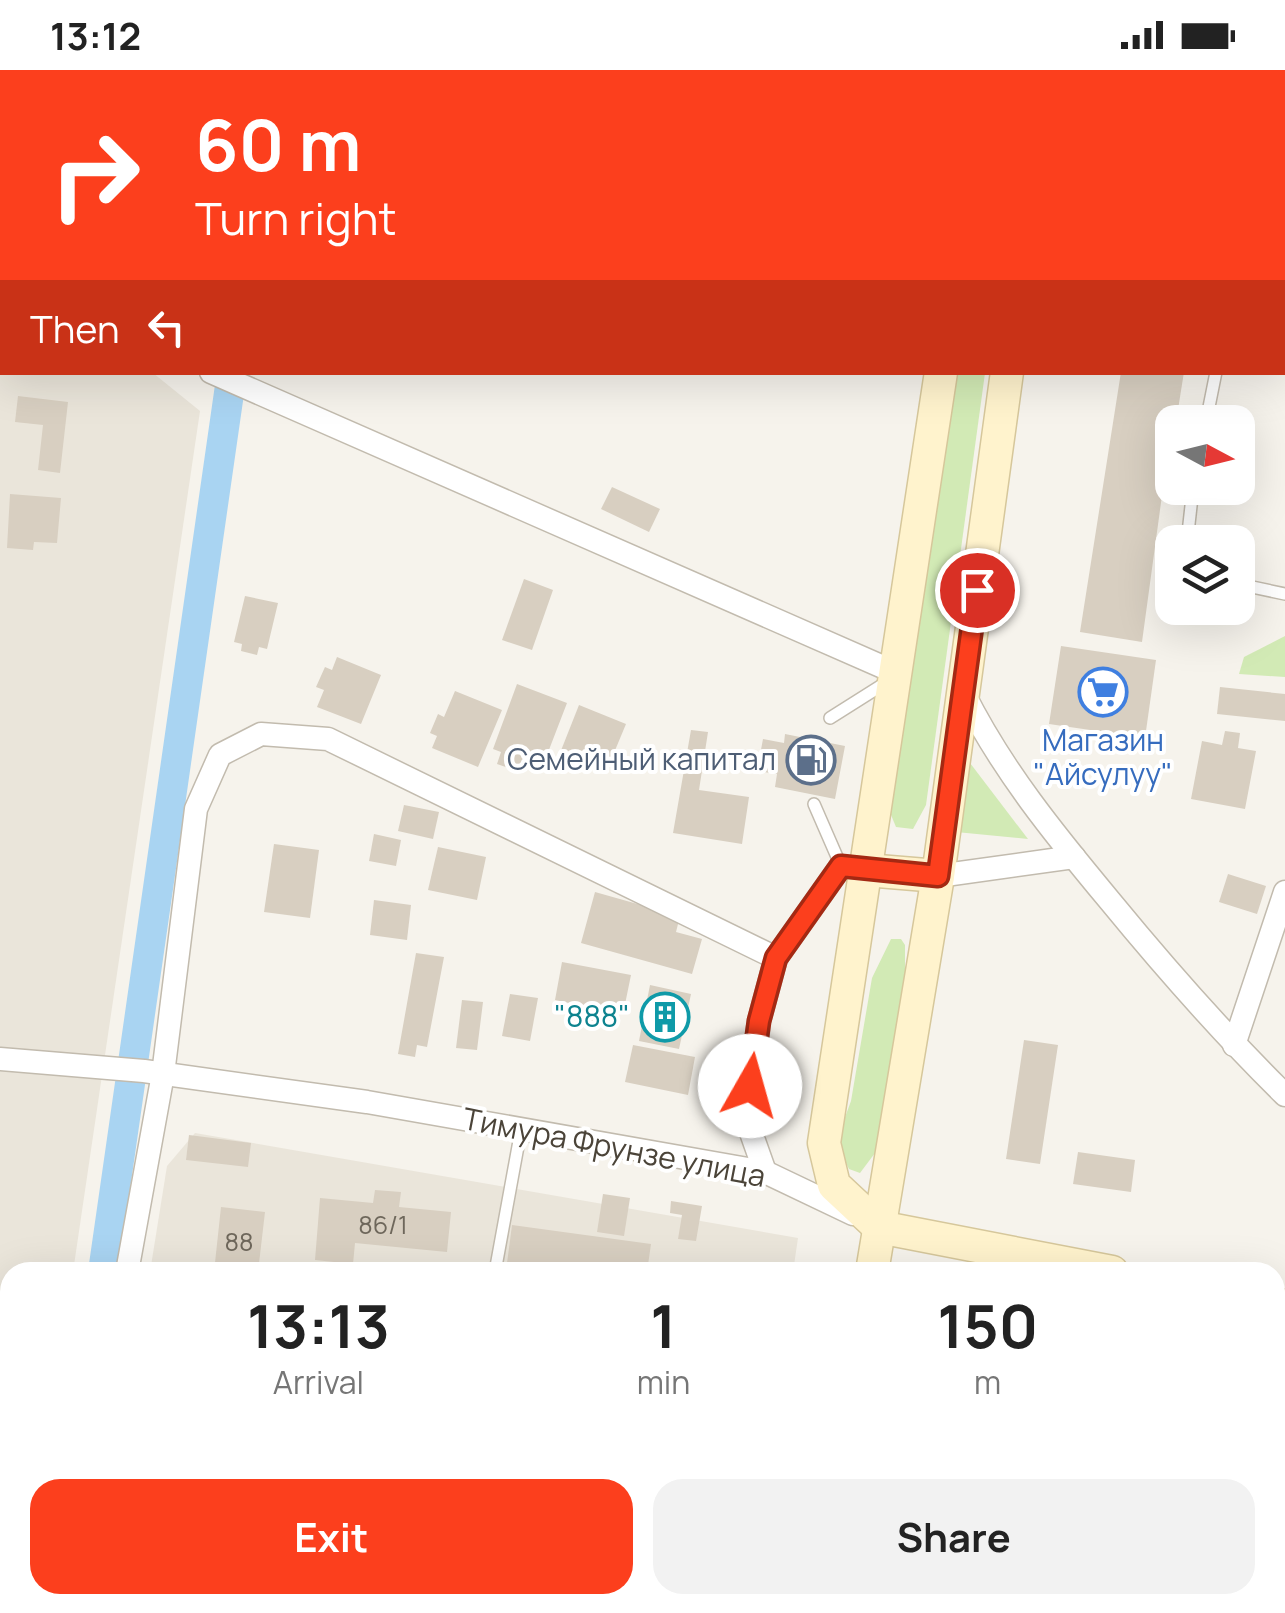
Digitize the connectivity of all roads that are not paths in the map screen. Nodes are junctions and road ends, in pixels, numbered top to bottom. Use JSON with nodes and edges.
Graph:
{"nodes":[{"id":1,"x":218,"y":375,"type":"edge"},
{"id":2,"x":941,"y":375,"type":"edge"},
{"id":3,"x":1006,"y":375,"type":"edge"},
{"id":4,"x":1215,"y":375,"type":"edge"},
{"id":5,"x":1209,"y":405,"type":"edge"},
{"id":6,"x":1255,"y":588,"type":"edge"},
{"id":7,"x":1285,"y":594,"type":"edge"},
{"id":8,"x":899,"y":674,"type":"junction"},
{"id":9,"x":963,"y":692,"type":"junction"},
{"id":10,"x":830,"y":718,"type":"dead end"},
{"id":11,"x":814,"y":804,"type":"dead end"},
{"id":12,"x":1074,"y":858,"type":"junction"},
{"id":13,"x":854,"y":868,"type":"junction"},
{"id":14,"x":938,"y":876,"type":"junction"},
{"id":15,"x":1285,"y":892,"type":"edge"},
{"id":16,"x":776,"y":958,"type":"junction"},
{"id":17,"x":1234,"y":1046,"type":"junction"},
{"id":18,"x":0,"y":1059,"type":"edge"},
{"id":19,"x":145,"y":1071,"type":"junction"},
{"id":20,"x":1285,"y":1095,"type":"edge"},
{"id":21,"x":522,"y":1130,"type":"junction"},
{"id":22,"x":765,"y":1172,"type":"junction"},
{"id":23,"x":879,"y":1227,"type":"junction"},
{"id":24,"x":128,"y":1262,"type":"edge"},
{"id":25,"x":497,"y":1262,"type":"edge"},
{"id":26,"x":874,"y":1262,"type":"edge"},
{"id":27,"x":1060,"y":1262,"type":"edge"}],
"edges":[{"from":1,"to":8,"type":"street"},
{"from":2,"to":8,"type":"main road"},
{"from":3,"to":9,"type":"main road"},
{"from":4,"to":5,"type":"lane"},
{"from":6,"to":7,"type":"lane"},
{"from":8,"to":10,"type":"lane"},
{"from":8,"to":13,"type":"main road"},
{"from":9,"to":12,"type":"street"},
{"from":9,"to":14,"type":"main road"},
{"from":11,"to":13,"type":"lane"},
{"from":12,"to":14,"type":"street"},
{"from":12,"to":17,"type":"street"},
{"from":13,"to":14,"type":"main road"},
{"from":13,"to":16,"type":"street"},
{"from":13,"to":23,"type":"main road"},
{"from":14,"to":23,"type":"main road"},
{"from":15,"to":17,"type":"street"},
{"from":16,"to":19,"type":"street"},
{"from":16,"to":22,"type":"street"},
{"from":17,"to":20,"type":"street"},
{"from":18,"to":19,"type":"street","name":"Тимура Фрунзе улица"},
{"from":19,"to":21,"type":"street","name":"Тимура Фрунзе улица"},
{"from":19,"to":24,"type":"street"},
{"from":21,"to":22,"type":"street","name":"Тимура Фрунзе улица"},
{"from":21,"to":25,"type":"lane"},
{"from":22,"to":23,"type":"street","name":"Тимура Фрунзе улица"},
{"from":23,"to":26,"type":"main road"},
{"from":23,"to":27,"type":"main road","name":"Тимура Фрунзе улица"}]}
